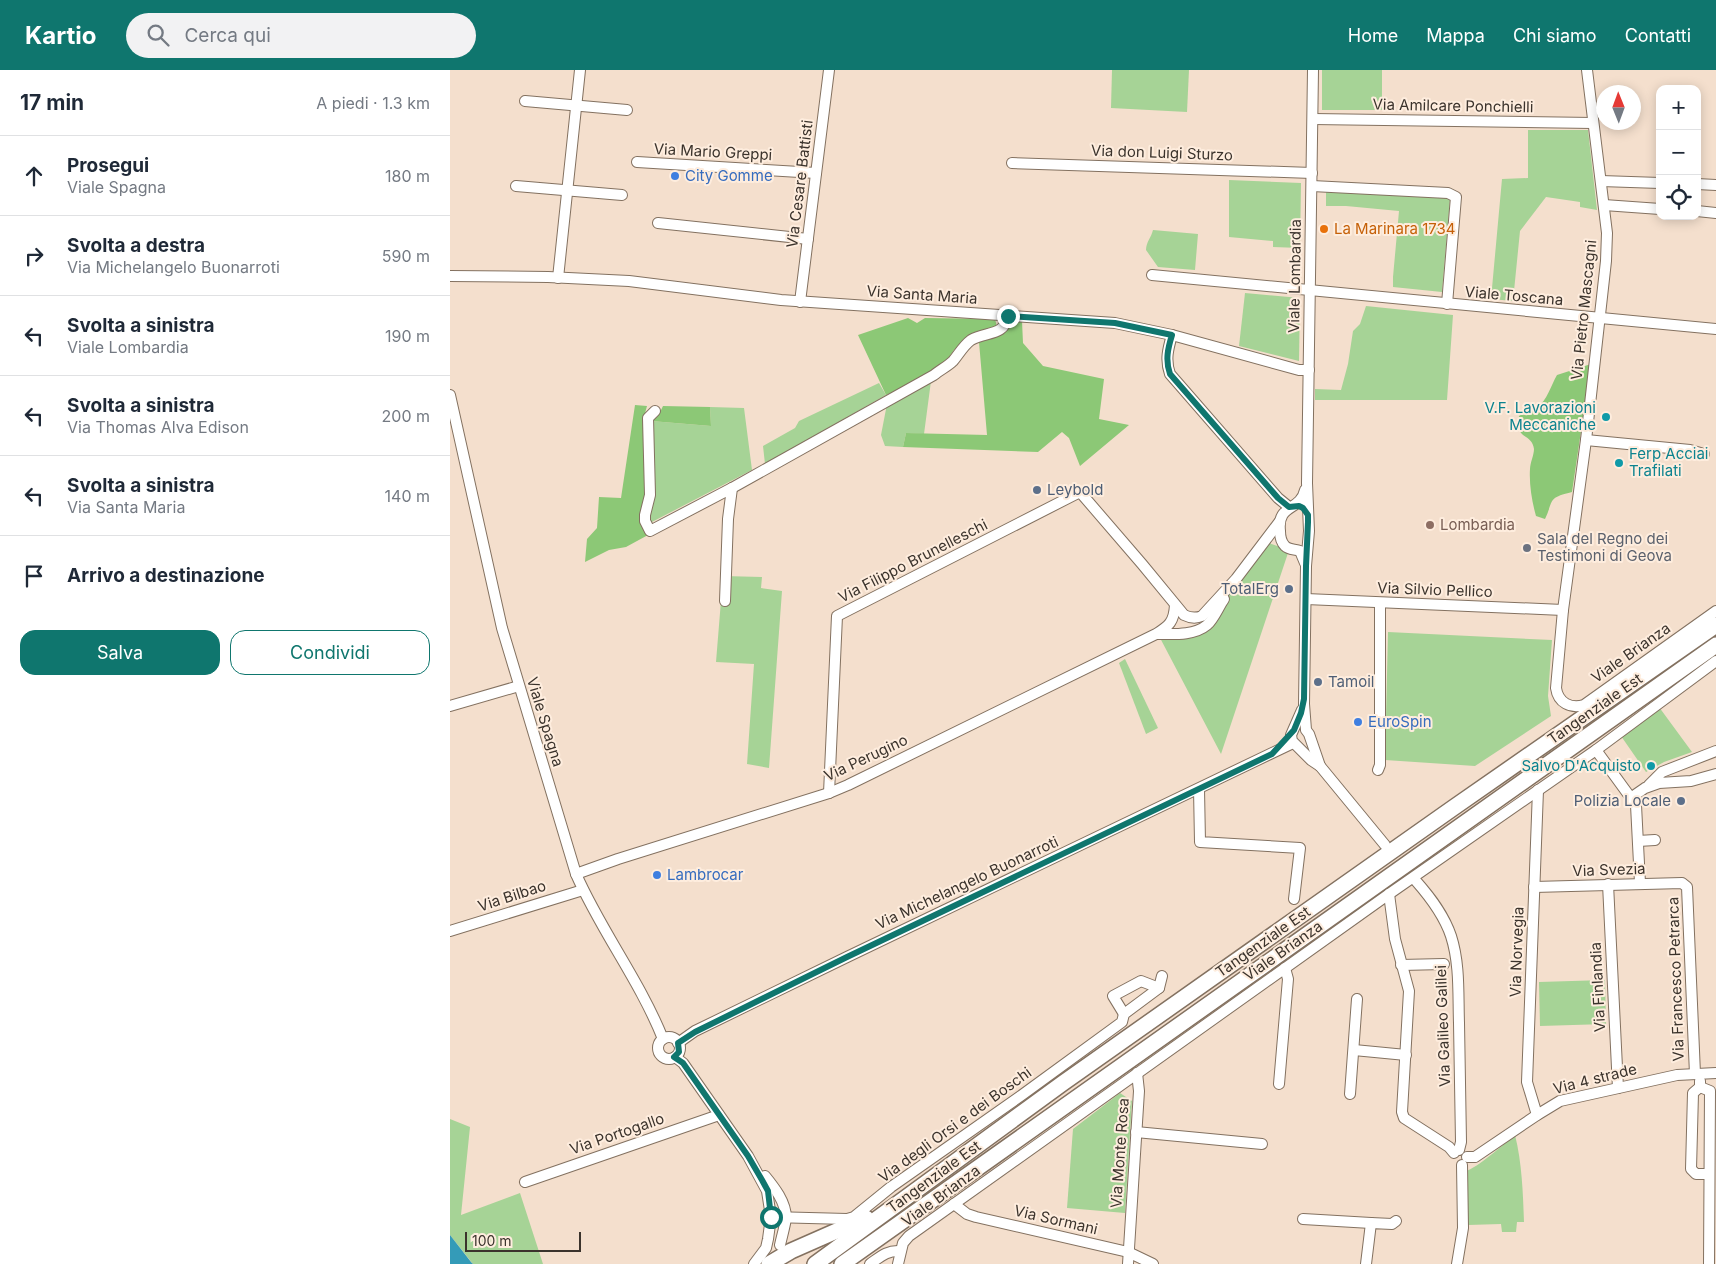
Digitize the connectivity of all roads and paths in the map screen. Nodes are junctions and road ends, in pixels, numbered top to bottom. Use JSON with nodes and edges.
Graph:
{"nodes":[{"id":1,"x":580,"y":70,"type":"edge"},
{"id":2,"x":828,"y":70,"type":"edge"},
{"id":3,"x":1313,"y":70,"type":"edge"},
{"id":4,"x":1586,"y":70,"type":"edge"},
{"id":5,"x":525,"y":101,"type":"dead end"},
{"id":6,"x":577,"y":105,"type":"junction"},
{"id":7,"x":627,"y":110,"type":"dead end"},
{"id":8,"x":1313,"y":120,"type":"junction"},
{"id":9,"x":1593,"y":123,"type":"junction"},
{"id":10,"x":637,"y":162,"type":"dead end"},
{"id":11,"x":1012,"y":163,"type":"dead end"},
{"id":12,"x":1312,"y":172,"type":"junction"},
{"id":13,"x":816,"y":173,"type":"junction"},
{"id":14,"x":1601,"y":181,"type":"junction"},
{"id":15,"x":1656,"y":183,"type":"edge"},
{"id":16,"x":1701,"y":184,"type":"edge"},
{"id":17,"x":1716,"y":185,"type":"edge"},
{"id":18,"x":516,"y":186,"type":"dead end"},
{"id":19,"x":1312,"y":186,"type":"junction"},
{"id":20,"x":568,"y":190,"type":"junction"},
{"id":21,"x":622,"y":195,"type":"dead end"},
{"id":22,"x":1604,"y":205,"type":"junction"},
{"id":23,"x":1656,"y":209,"type":"edge"},
{"id":24,"x":1701,"y":212,"type":"edge"},
{"id":25,"x":1716,"y":213,"type":"edge"},
{"id":26,"x":658,"y":223,"type":"dead end"},
{"id":27,"x":808,"y":239,"type":"junction"},
{"id":28,"x":1152,"y":275,"type":"dead end"},
{"id":29,"x":450,"y":276,"type":"edge"},
{"id":30,"x":558,"y":278,"type":"junction"},
{"id":31,"x":1310,"y":292,"type":"junction"},
{"id":32,"x":800,"y":302,"type":"junction"},
{"id":33,"x":1447,"y":304,"type":"junction"},
{"id":34,"x":1008,"y":316,"type":"junction"},
{"id":35,"x":1599,"y":319,"type":"junction"},
{"id":36,"x":1716,"y":329,"type":"edge"},
{"id":37,"x":1172,"y":335,"type":"junction"},
{"id":38,"x":1309,"y":370,"type":"junction"},
{"id":39,"x":450,"y":395,"type":"edge"},
{"id":40,"x":655,"y":411,"type":"dead end"},
{"id":41,"x":1586,"y":440,"type":"junction"},
{"id":42,"x":1704,"y":454,"type":"dead end"},
{"id":43,"x":1307,"y":483,"type":"junction"},
{"id":44,"x":732,"y":488,"type":"junction"},
{"id":45,"x":1292,"y":507,"type":"junction"},
{"id":46,"x":1308,"y":515,"type":"junction"},
{"id":47,"x":1280,"y":520,"type":"junction"},
{"id":48,"x":1265,"y":541,"type":"junction"},
{"id":49,"x":1282,"y":541,"type":"junction"},
{"id":50,"x":1307,"y":541,"type":"junction"},
{"id":51,"x":1296,"y":549,"type":"junction"},
{"id":52,"x":1306,"y":566,"type":"junction"},
{"id":53,"x":1236,"y":579,"type":"junction"},
{"id":54,"x":1306,"y":599,"type":"junction"},
{"id":55,"x":725,"y":601,"type":"dead end"},
{"id":56,"x":1380,"y":603,"type":"junction"},
{"id":57,"x":1175,"y":605,"type":"junction"},
{"id":58,"x":1563,"y":610,"type":"junction"},
{"id":59,"x":1716,"y":611,"type":"edge"},
{"id":60,"x":1716,"y":625,"type":"edge"},
{"id":61,"x":1156,"y":634,"type":"junction"},
{"id":62,"x":1716,"y":645,"type":"edge"},
{"id":63,"x":1716,"y":661,"type":"edge"},
{"id":64,"x":519,"y":686,"type":"junction"},
{"id":65,"x":1561,"y":700,"type":"joint"},
{"id":66,"x":1304,"y":704,"type":"junction"},
{"id":67,"x":450,"y":706,"type":"edge"},
{"id":68,"x":1293,"y":731,"type":"junction"},
{"id":69,"x":1308,"y":734,"type":"junction"},
{"id":70,"x":1296,"y":745,"type":"junction"},
{"id":71,"x":1596,"y":750,"type":"junction"},
{"id":72,"x":1716,"y":751,"type":"edge"},
{"id":73,"x":1272,"y":754,"type":"junction"},
{"id":74,"x":1320,"y":766,"type":"junction"},
{"id":75,"x":1378,"y":770,"type":"dead end"},
{"id":76,"x":1716,"y":774,"type":"edge"},
{"id":77,"x":1645,"y":788,"type":"junction"},
{"id":78,"x":1199,"y":789,"type":"junction"},
{"id":79,"x":1538,"y":790,"type":"junction"},
{"id":80,"x":830,"y":793,"type":"junction"},
{"id":81,"x":1632,"y":797,"type":"junction"},
{"id":82,"x":1655,"y":840,"type":"dead end"},
{"id":83,"x":1638,"y":841,"type":"junction"},
{"id":84,"x":1385,"y":845,"type":"dead end"},
{"id":85,"x":576,"y":874,"type":"junction"},
{"id":86,"x":1416,"y":882,"type":"dead end"},
{"id":87,"x":1640,"y":883,"type":"junction"},
{"id":88,"x":1608,"y":884,"type":"junction"},
{"id":89,"x":1685,"y":884,"type":"joint"},
{"id":90,"x":1534,"y":887,"type":"junction"},
{"id":91,"x":583,"y":890,"type":"junction"},
{"id":92,"x":1389,"y":894,"type":"junction"},
{"id":93,"x":1294,"y":899,"type":"dead end"},
{"id":94,"x":450,"y":932,"type":"edge"},
{"id":95,"x":1444,"y":964,"type":"dead end"},
{"id":96,"x":1401,"y":965,"type":"junction"},
{"id":97,"x":1286,"y":968,"type":"junction"},
{"id":98,"x":1162,"y":976,"type":"dead end"},
{"id":99,"x":1159,"y":988,"type":"junction"},
{"id":100,"x":1357,"y":999,"type":"dead end"},
{"id":101,"x":1124,"y":1014,"type":"junction"},
{"id":102,"x":663,"y":1039,"type":"junction"},
{"id":103,"x":678,"y":1043,"type":"junction"},
{"id":104,"x":1354,"y":1050,"type":"junction"},
{"id":105,"x":1406,"y":1055,"type":"junction"},
{"id":106,"x":674,"y":1057,"type":"junction"},
{"id":107,"x":1137,"y":1073,"type":"junction"},
{"id":108,"x":1716,"y":1073,"type":"edge"},
{"id":109,"x":1698,"y":1074,"type":"junction"},
{"id":110,"x":1063,"y":1083,"type":"junction"},
{"id":111,"x":1279,"y":1084,"type":"dead end"},
{"id":112,"x":1700,"y":1087,"type":"junction"},
{"id":113,"x":1618,"y":1088,"type":"junction"},
{"id":114,"x":1350,"y":1094,"type":"dead end"},
{"id":115,"x":719,"y":1115,"type":"junction"},
{"id":116,"x":1537,"y":1115,"type":"junction"},
{"id":117,"x":1136,"y":1132,"type":"junction"},
{"id":118,"x":1262,"y":1144,"type":"dead end"},
{"id":119,"x":748,"y":1156,"type":"junction"},
{"id":120,"x":1460,"y":1156,"type":"junction"},
{"id":121,"x":1709,"y":1174,"type":"junction"},
{"id":122,"x":525,"y":1182,"type":"dead end"},
{"id":123,"x":954,"y":1204,"type":"junction"},
{"id":124,"x":771,"y":1217,"type":"junction"},
{"id":125,"x":786,"y":1218,"type":"junction"},
{"id":126,"x":1303,"y":1219,"type":"dead end"},
{"id":127,"x":1396,"y":1221,"type":"dead end"},
{"id":128,"x":1371,"y":1223,"type":"junction"},
{"id":129,"x":780,"y":1245,"type":"dead end"},
{"id":130,"x":900,"y":1251,"type":"junction"},
{"id":131,"x":1128,"y":1252,"type":"junction"},
{"id":132,"x":843,"y":1263,"type":"edge"},
{"id":133,"x":754,"y":1264,"type":"edge"},
{"id":134,"x":770,"y":1264,"type":"edge"},
{"id":135,"x":814,"y":1264,"type":"edge"},
{"id":136,"x":870,"y":1264,"type":"edge"},
{"id":137,"x":898,"y":1264,"type":"edge"},
{"id":138,"x":1128,"y":1264,"type":"edge"},
{"id":139,"x":1153,"y":1264,"type":"edge"},
{"id":140,"x":1366,"y":1264,"type":"edge"},
{"id":141,"x":1457,"y":1264,"type":"edge"},
{"id":142,"x":1709,"y":1264,"type":"edge"}],
"edges":[{"from":1,"to":6,"type":"street"},
{"from":2,"to":13,"type":"street","name":"Via Cesare Battisti"},
{"from":3,"to":8,"type":"street","name":"Viale Lombardia"},
{"from":4,"to":9,"type":"street","name":"Via Pietro Mascagni"},
{"from":5,"to":6,"type":"street"},
{"from":6,"to":7,"type":"street"},
{"from":6,"to":20,"type":"street"},
{"from":8,"to":9,"type":"street","name":"Via Amilcare Ponchielli"},
{"from":8,"to":12,"type":"street","name":"Viale Lombardia"},
{"from":9,"to":14,"type":"street","name":"Via Pietro Mascagni"},
{"from":10,"to":13,"type":"street","name":"Via Mario Greppi"},
{"from":11,"to":12,"type":"street","name":"Via don Luigi Sturzo"},
{"from":12,"to":19,"type":"street","name":"Viale Lombardia"},
{"from":13,"to":27,"type":"street","name":"Via Cesare Battisti"},
{"from":14,"to":15,"type":"street"},
{"from":14,"to":22,"type":"street","name":"Via Pietro Mascagni"},
{"from":16,"to":17,"type":"street"},
{"from":18,"to":20,"type":"street"},
{"from":19,"to":31,"type":"street","name":"Viale Lombardia"},
{"from":19,"to":33,"type":"street"},
{"from":20,"to":21,"type":"street"},
{"from":20,"to":30,"type":"street"},
{"from":22,"to":23,"type":"street"},
{"from":22,"to":35,"type":"street","name":"Via Pietro Mascagni"},
{"from":24,"to":25,"type":"street"},
{"from":26,"to":27,"type":"street"},
{"from":27,"to":32,"type":"street","name":"Via Cesare Battisti"},
{"from":28,"to":31,"type":"street","name":"Viale Toscana"},
{"from":29,"to":30,"type":"street","name":"Via Santa Maria"},
{"from":30,"to":32,"type":"street","name":"Via Santa Maria"},
{"from":31,"to":33,"type":"street","name":"Viale Toscana"},
{"from":31,"to":38,"type":"street","name":"Viale Lombardia"},
{"from":32,"to":34,"type":"street","name":"Via Santa Maria"},
{"from":33,"to":35,"type":"street","name":"Viale Toscana"},
{"from":34,"to":37,"type":"street","name":"Via Santa Maria"},
{"from":34,"to":44,"type":"street"},
{"from":35,"to":36,"type":"street","name":"Viale Toscana"},
{"from":35,"to":41,"type":"street","name":"Via Pietro Mascagni"},
{"from":37,"to":38,"type":"street","name":"Via Santa Maria"},
{"from":37,"to":45,"type":"street"},
{"from":38,"to":43,"type":"street","name":"Viale Lombardia"},
{"from":39,"to":64,"type":"street","name":"Viale Spagna"},
{"from":40,"to":44,"type":"street"},
{"from":41,"to":42,"type":"street"},
{"from":41,"to":58,"type":"street","name":"Via Pietro Mascagni"},
{"from":43,"to":45,"type":"street","name":"Viale Lombardia"},
{"from":43,"to":46,"type":"street","name":"Viale Lombardia"},
{"from":44,"to":55,"type":"street"},
{"from":45,"to":46,"type":"street"},
{"from":45,"to":47,"type":"street","name":"Viale Lombardia"},
{"from":46,"to":50,"type":"street","name":"Viale Lombardia"},
{"from":47,"to":48,"type":"street","name":"Via Perugino"},
{"from":47,"to":49,"type":"street"},
{"from":48,"to":49,"type":"street"},
{"from":48,"to":53,"type":"street","name":"Via Perugino"},
{"from":49,"to":51,"type":"street"},
{"from":50,"to":51,"type":"street"},
{"from":50,"to":52,"type":"street","name":"Viale Lombardia"},
{"from":51,"to":52,"type":"street"},
{"from":52,"to":54,"type":"street","name":"Viale Lombardia"},
{"from":53,"to":57,"type":"street","name":"Via Perugino"},
{"from":53,"to":61,"type":"street","name":"Via Perugino"},
{"from":54,"to":56,"type":"street","name":"Via Silvio Pellico"},
{"from":54,"to":66,"type":"street","name":"Viale Lombardia"},
{"from":56,"to":58,"type":"street","name":"Via Silvio Pellico"},
{"from":56,"to":75,"type":"street"},
{"from":57,"to":61,"type":"street","name":"Via Perugino"},
{"from":57,"to":80,"type":"street","name":"Via Filippo Brunelleschi"},
{"from":58,"to":65,"type":"street","name":"Via Pietro Mascagni"},
{"from":59,"to":65,"type":"street","name":"Viale Brianza"},
{"from":60,"to":110,"type":"highway","name":"Tangenziale Est"},
{"from":61,"to":80,"type":"street","name":"Via Perugino"},
{"from":62,"to":132,"type":"highway","name":"Tangenziale Est"},
{"from":63,"to":71,"type":"street","name":"Viale Brianza"},
{"from":64,"to":67,"type":"street"},
{"from":64,"to":85,"type":"street","name":"Viale Spagna"},
{"from":66,"to":68,"type":"street","name":"Viale Lombardia"},
{"from":66,"to":69,"type":"street","name":"Viale Lombardia"},
{"from":68,"to":69,"type":"street"},
{"from":68,"to":70,"type":"street","name":"Viale Lombardia"},
{"from":68,"to":73,"type":"street","name":"Via Michelangelo Buonarroti"},
{"from":69,"to":70,"type":"street"},
{"from":69,"to":74,"type":"street","name":"Viale Lombardia"},
{"from":70,"to":73,"type":"street","name":"Via Michelangelo Buonarroti"},
{"from":70,"to":74,"type":"street","name":"Viale Lombardia"},
{"from":71,"to":79,"type":"street","name":"Viale Brianza"},
{"from":71,"to":81,"type":"street"},
{"from":72,"to":77,"type":"street"},
{"from":73,"to":78,"type":"street","name":"Via Michelangelo Buonarroti"},
{"from":74,"to":84,"type":"street","name":"Viale Lombardia"},
{"from":76,"to":77,"type":"street"},
{"from":77,"to":81,"type":"street"},
{"from":78,"to":93,"type":"street"},
{"from":78,"to":103,"type":"street","name":"Via Michelangelo Buonarroti"},
{"from":79,"to":90,"type":"street","name":"Via Norvegia"},
{"from":79,"to":92,"type":"street","name":"Viale Brianza"},
{"from":80,"to":85,"type":"street","name":"Via Perugino"},
{"from":81,"to":83,"type":"street"},
{"from":82,"to":83,"type":"street"},
{"from":83,"to":87,"type":"street"},
{"from":85,"to":91,"type":"street","name":"Viale Spagna"},
{"from":86,"to":120,"type":"street","name":"Via Galileo Galilei"},
{"from":87,"to":88,"type":"street","name":"Via Svezia"},
{"from":87,"to":89,"type":"street","name":"Via Svezia"},
{"from":88,"to":90,"type":"street","name":"Via Svezia"},
{"from":88,"to":113,"type":"street","name":"Via Finlandia"},
{"from":89,"to":109,"type":"street","name":"Via Francesco Petrarca"},
{"from":90,"to":116,"type":"street","name":"Via Norvegia"},
{"from":91,"to":94,"type":"street","name":"Via Bilbao"},
{"from":91,"to":102,"type":"street","name":"Viale Spagna"},
{"from":92,"to":96,"type":"street"},
{"from":92,"to":97,"type":"street","name":"Viale Brianza"},
{"from":95,"to":96,"type":"street"},
{"from":96,"to":105,"type":"street"},
{"from":97,"to":107,"type":"street","name":"Viale Brianza"},
{"from":97,"to":111,"type":"street"},
{"from":98,"to":99,"type":"street"},
{"from":99,"to":101,"type":"street","name":"Via degli Orsi e dei Boschi"},
{"from":99,"to":101,"type":"street"},
{"from":100,"to":104,"type":"street"},
{"from":101,"to":125,"type":"street","name":"Via degli Orsi e dei Boschi"},
{"from":102,"to":103,"type":"street"},
{"from":102,"to":106,"type":"street","name":"Viale Spagna"},
{"from":103,"to":106,"type":"street"},
{"from":104,"to":105,"type":"street"},
{"from":104,"to":114,"type":"street"},
{"from":105,"to":120,"type":"street"},
{"from":106,"to":115,"type":"street","name":"Viale Spagna"},
{"from":107,"to":117,"type":"street","name":"Via Monte Rosa"},
{"from":107,"to":123,"type":"street","name":"Viale Brianza"},
{"from":108,"to":109,"type":"street","name":"Via 4 strade"},
{"from":109,"to":112,"type":"street","name":"Via Francesco Petrarca"},
{"from":109,"to":113,"type":"street","name":"Via 4 strade"},
{"from":110,"to":134,"type":"highway"},
{"from":110,"to":135,"type":"highway","name":"Tangenziale Est"},
{"from":112,"to":121,"type":"street"},
{"from":112,"to":121,"type":"street"},
{"from":113,"to":116,"type":"street","name":"Via 4 strade"},
{"from":115,"to":119,"type":"street","name":"Viale Spagna"},
{"from":115,"to":122,"type":"street","name":"Via Portogallo"},
{"from":116,"to":120,"type":"street","name":"Via 4 strade"},
{"from":117,"to":118,"type":"street"},
{"from":117,"to":131,"type":"street","name":"Via Monte Rosa"},
{"from":119,"to":124,"type":"street","name":"Viale Spagna"},
{"from":119,"to":125,"type":"street","name":"Viale Spagna"},
{"from":120,"to":141,"type":"street","name":"Via Galileo Galilei"},
{"from":121,"to":142,"type":"street"},
{"from":123,"to":130,"type":"street","name":"Viale Brianza"},
{"from":123,"to":131,"type":"street","name":"Via Sormani"},
{"from":124,"to":125,"type":"street","name":"Via degli Orsi e dei Boschi"},
{"from":124,"to":133,"type":"street","name":"Viale Spagna"},
{"from":125,"to":129,"type":"street"},
{"from":126,"to":128,"type":"street"},
{"from":127,"to":128,"type":"street"},
{"from":128,"to":140,"type":"street"},
{"from":130,"to":136,"type":"street"},
{"from":130,"to":137,"type":"street"},
{"from":131,"to":138,"type":"street","name":"Via Monte Rosa"},
{"from":131,"to":139,"type":"street","name":"Via Sormani"}]}
